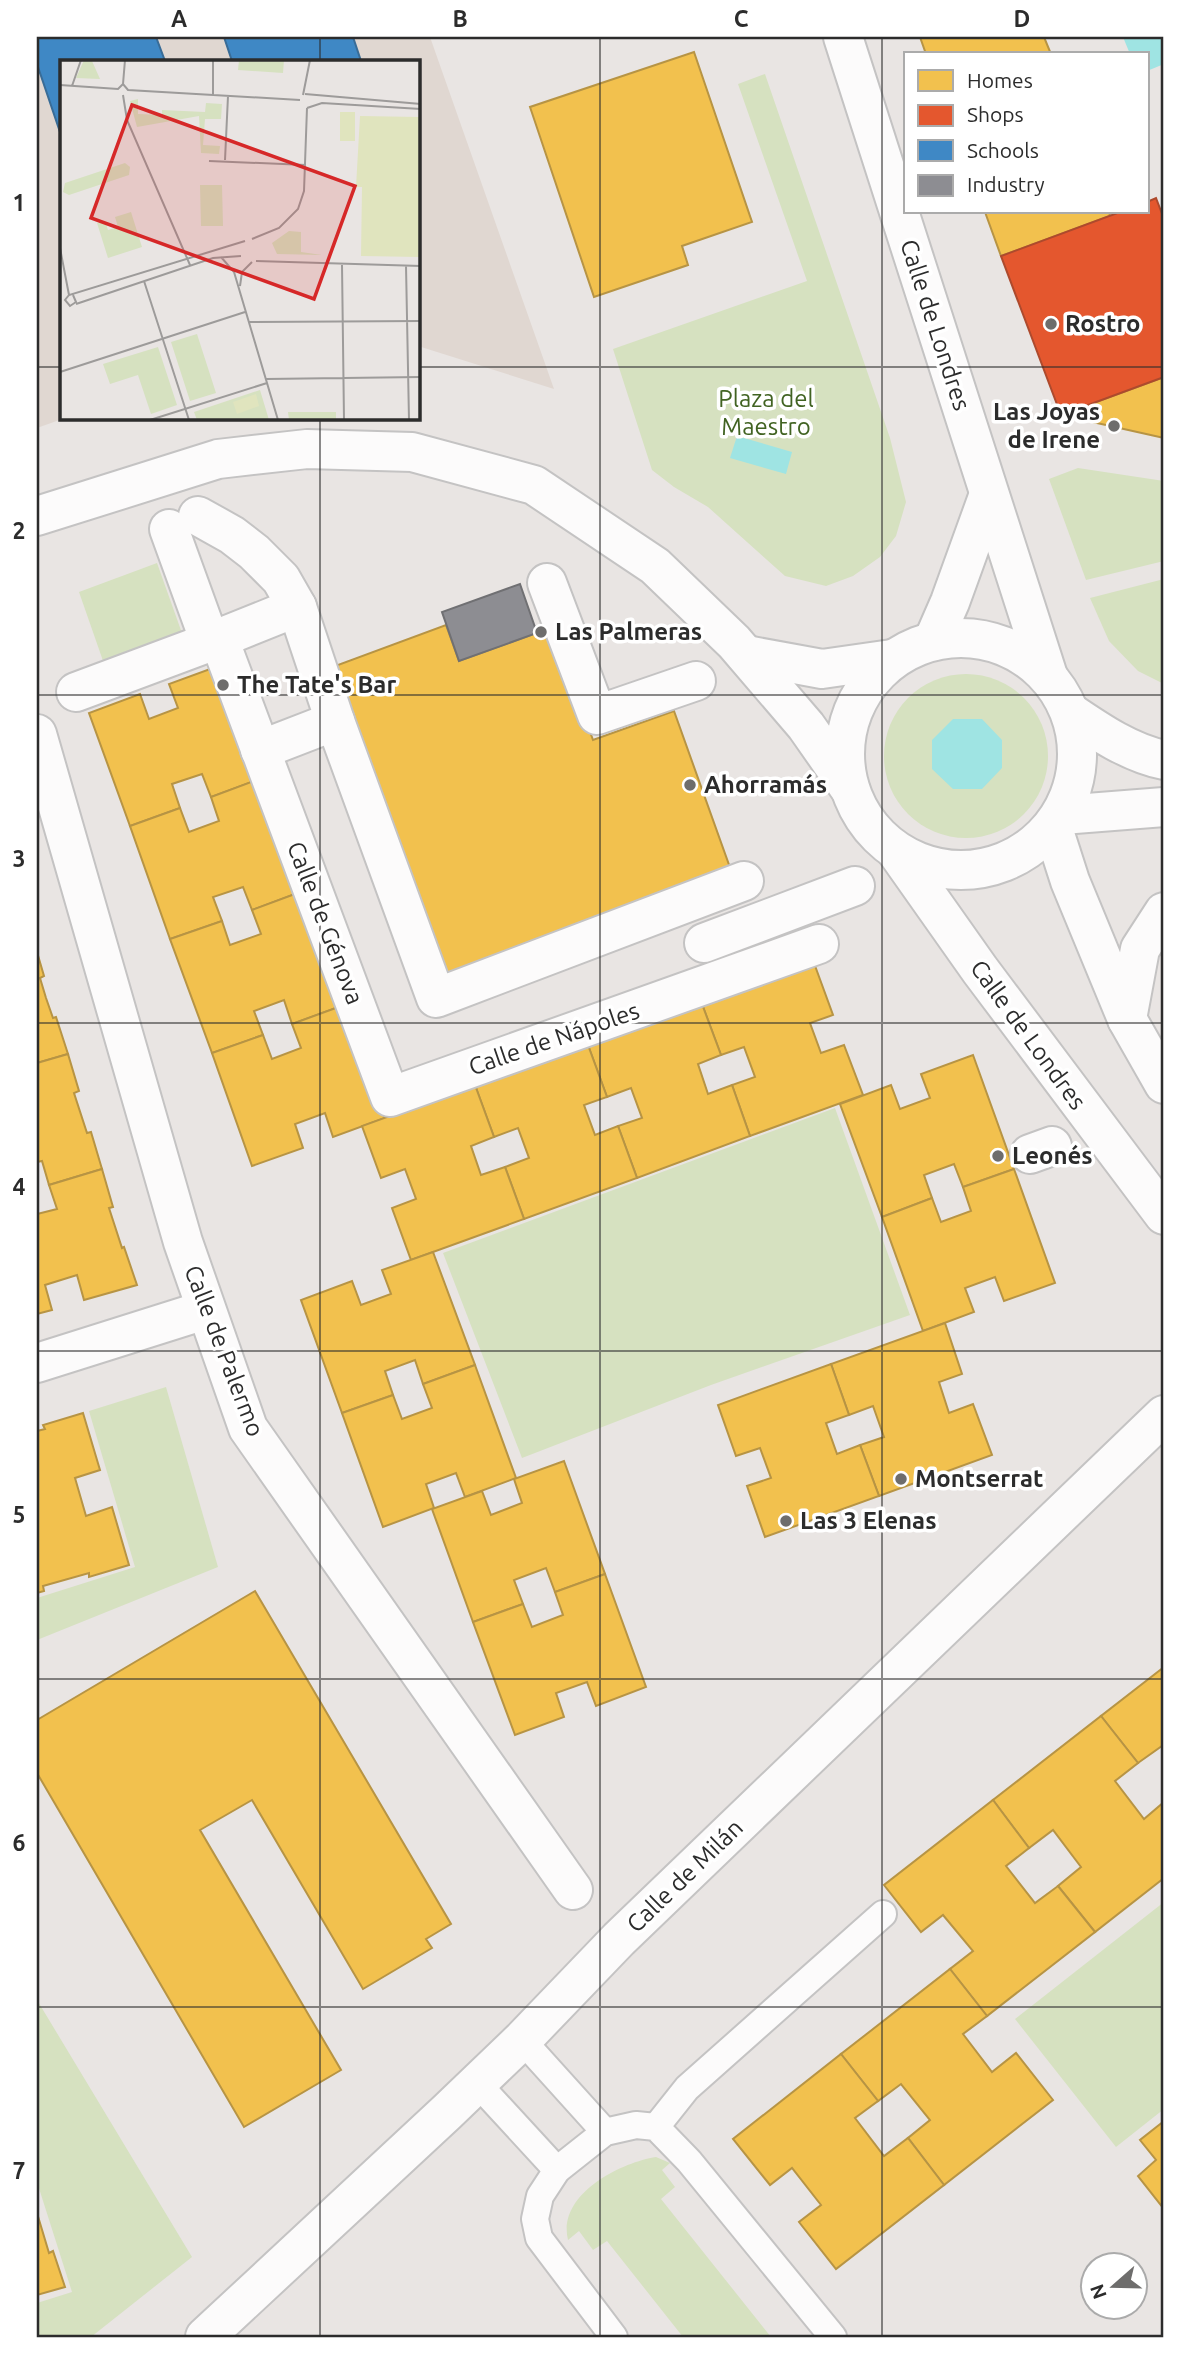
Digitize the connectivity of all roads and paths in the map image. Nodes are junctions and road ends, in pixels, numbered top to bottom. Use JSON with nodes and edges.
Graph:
{"nodes":[{"id":1,"x":843,"y":37,"type":"edge"},
{"id":2,"x":989,"y":494,"type":"junction"},
{"id":3,"x":37,"y":516,"type":"edge"},
{"id":4,"x":547,"y":583,"type":"dead end"},
{"id":5,"x":297,"y":607,"type":"junction"},
{"id":6,"x":214,"y":641,"type":"junction"},
{"id":7,"x":933,"y":641,"type":"junction"},
{"id":8,"x":746,"y":654,"type":"junction"},
{"id":9,"x":892,"y":659,"type":"junction"},
{"id":10,"x":1048,"y":676,"type":"junction"},
{"id":11,"x":696,"y":681,"type":"dead end"},
{"id":12,"x":76,"y":692,"type":"dead end"},
{"id":13,"x":1070,"y":713,"type":"junction"},
{"id":14,"x":335,"y":721,"type":"junction"},
{"id":15,"x":37,"y":734,"type":"edge"},
{"id":16,"x":260,"y":750,"type":"junction"},
{"id":17,"x":1164,"y":760,"type":"edge"},
{"id":18,"x":850,"y":789,"type":"junction"},
{"id":19,"x":1164,"y":807,"type":"edge"},
{"id":20,"x":1058,"y":821,"type":"junction"},
{"id":21,"x":896,"y":851,"type":"junction"},
{"id":22,"x":744,"y":881,"type":"dead end"},
{"id":23,"x":855,"y":887,"type":"dead end"},
{"id":24,"x":690,"y":902,"type":"junction"},
{"id":25,"x":1164,"y":912,"type":"edge"},
{"id":26,"x":704,"y":943,"type":"junction"},
{"id":27,"x":819,"y":944,"type":"dead end"},
{"id":28,"x":718,"y":981,"type":"junction"},
{"id":29,"x":1128,"y":1019,"type":"junction"},
{"id":30,"x":1164,"y":1084,"type":"edge"},
{"id":31,"x":390,"y":1097,"type":"joint"},
{"id":32,"x":1164,"y":1216,"type":"edge"},
{"id":33,"x":205,"y":1310,"type":"junction"},
{"id":34,"x":37,"y":1363,"type":"edge"},
{"id":35,"x":1164,"y":1415,"type":"edge"},
{"id":36,"x":572,"y":1890,"type":"dead end"},
{"id":37,"x":883,"y":1914,"type":"dead end"},
{"id":38,"x":522,"y":2040,"type":"junction"},
{"id":39,"x":477,"y":2083,"type":"junction"},
{"id":40,"x":656,"y":2127,"type":"junction"},
{"id":41,"x":606,"y":2132,"type":"junction"},
{"id":42,"x":557,"y":2170,"type":"junction"},
{"id":43,"x":205,"y":2337,"type":"edge"},
{"id":44,"x":614,"y":2337,"type":"edge"},
{"id":45,"x":833,"y":2337,"type":"edge"}],
"edges":[{"from":1,"to":2,"type":"street","name":"Calle de Londres"},
{"from":2,"to":7,"type":"street"},
{"from":2,"to":10,"type":"street","name":"Calle de Londres"},
{"from":3,"to":8,"type":"street"},
{"from":4,"to":11,"type":"street"},
{"from":5,"to":6,"type":"street"},
{"from":5,"to":6,"type":"street","name":"Calle de Génova"},
{"from":5,"to":14,"type":"street","name":"Calle de Génova"},
{"from":6,"to":12,"type":"street"},
{"from":6,"to":16,"type":"street","name":"Calle de Génova"},
{"from":7,"to":9,"type":"street"},
{"from":7,"to":10,"type":"street"},
{"from":8,"to":9,"type":"street"},
{"from":8,"to":18,"type":"street"},
{"from":9,"to":18,"type":"street"},
{"from":10,"to":13,"type":"street"},
{"from":13,"to":17,"type":"street"},
{"from":13,"to":20,"type":"street"},
{"from":14,"to":16,"type":"street"},
{"from":14,"to":24,"type":"street","name":"Calle de Génova"},
{"from":15,"to":33,"type":"street","name":"Calle de Palermo"},
{"from":16,"to":31,"type":"street","name":"Calle de Génova"},
{"from":18,"to":21,"type":"street"},
{"from":19,"to":20,"type":"street"},
{"from":20,"to":21,"type":"street"},
{"from":20,"to":29,"type":"street"},
{"from":21,"to":32,"type":"street","name":"Calle de Londres"},
{"from":22,"to":24,"type":"street"},
{"from":23,"to":26,"type":"street"},
{"from":24,"to":26,"type":"street"},
{"from":25,"to":29,"type":"street"},
{"from":26,"to":28,"type":"street"},
{"from":27,"to":28,"type":"street","name":"Calle de Nápoles"},
{"from":28,"to":31,"type":"street","name":"Calle de Nápoles"},
{"from":29,"to":30,"type":"street"},
{"from":33,"to":34,"type":"street"},
{"from":33,"to":36,"type":"street","name":"Calle de Palermo"},
{"from":35,"to":38,"type":"street","name":"Calle de Milán"},
{"from":37,"to":40,"type":"lane"},
{"from":38,"to":39,"type":"street","name":"Calle de Milán"},
{"from":38,"to":41,"type":"lane"},
{"from":39,"to":42,"type":"lane"},
{"from":39,"to":43,"type":"street","name":"Calle de Milán"},
{"from":40,"to":41,"type":"lane"},
{"from":40,"to":45,"type":"lane"},
{"from":41,"to":42,"type":"lane"},
{"from":42,"to":44,"type":"lane"}]}
